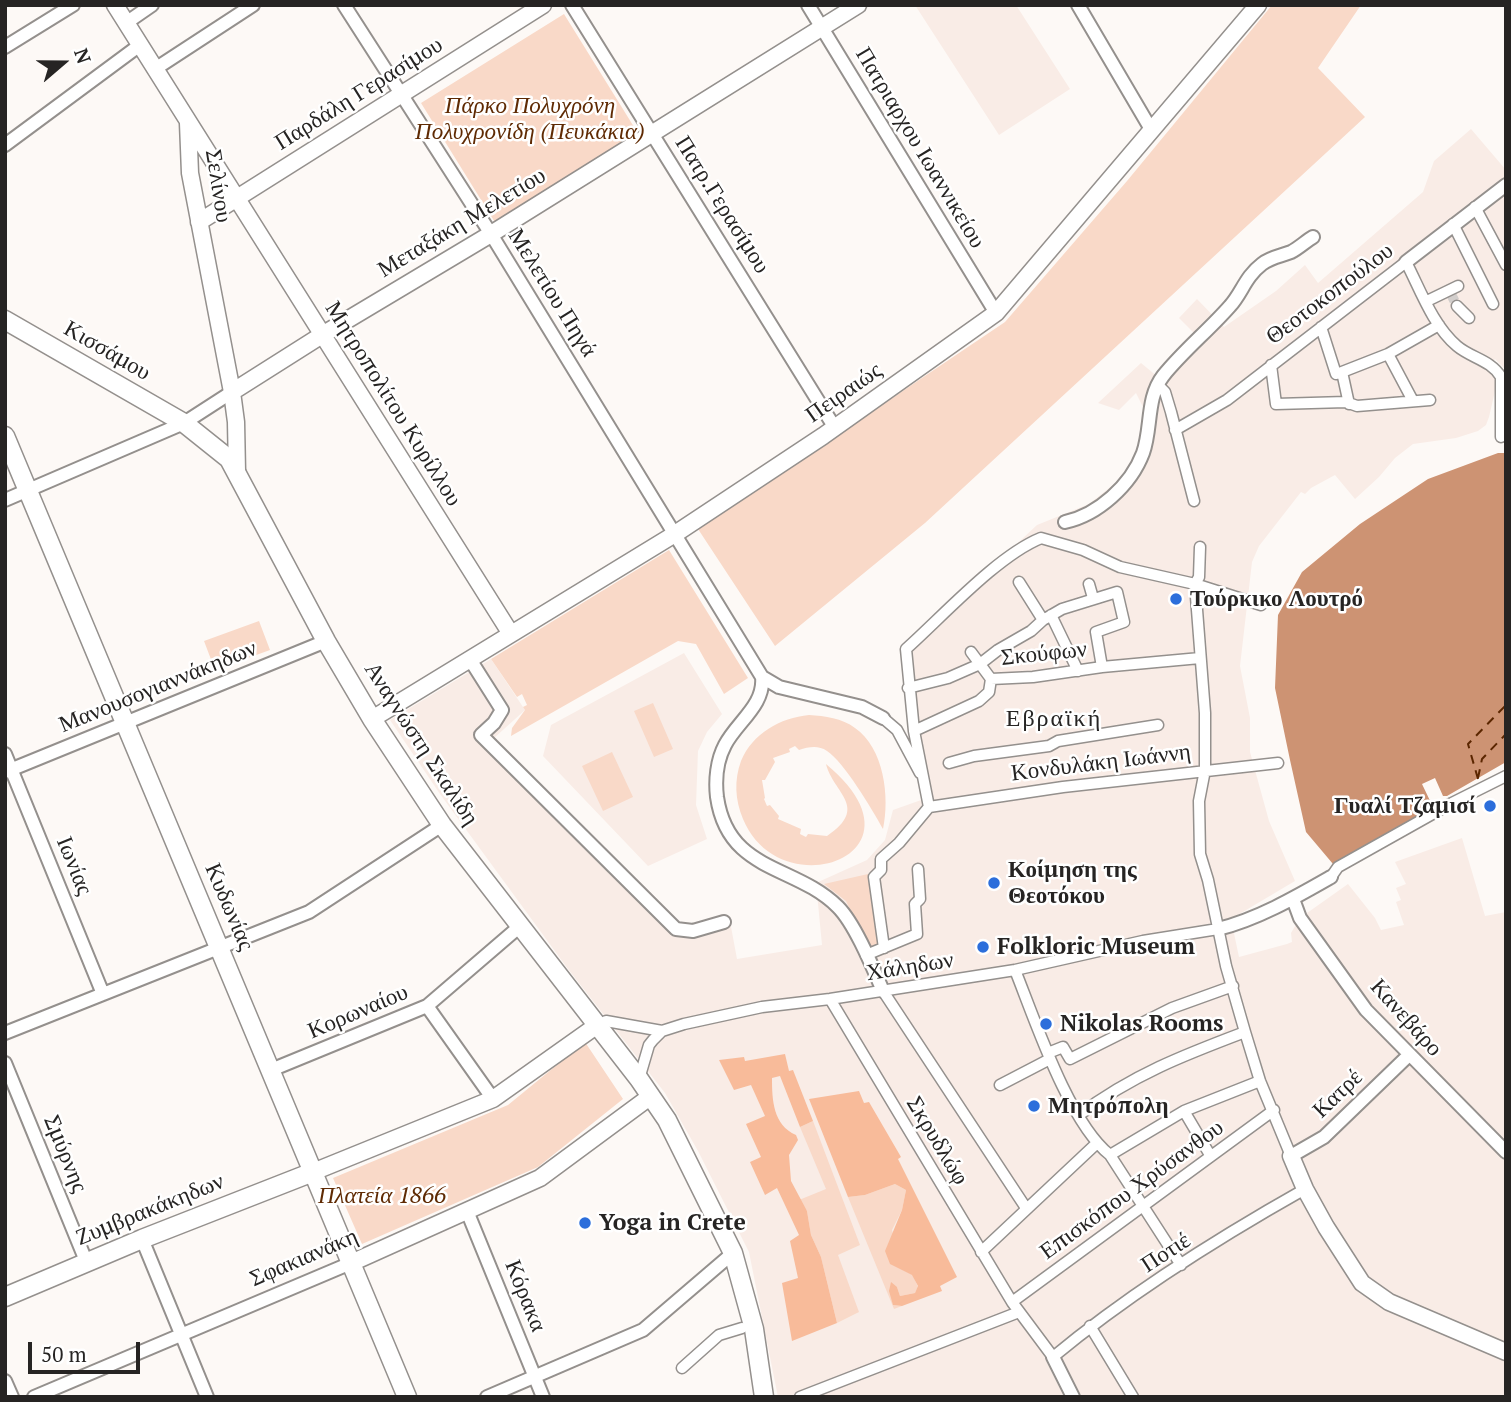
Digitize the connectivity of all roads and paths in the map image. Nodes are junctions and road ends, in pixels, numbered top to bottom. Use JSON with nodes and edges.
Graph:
{"nodes":[{"id":1,"x":73,"y":5,"type":"edge"},
{"id":2,"x":115,"y":5,"type":"edge"},
{"id":3,"x":152,"y":5,"type":"edge"},
{"id":4,"x":253,"y":5,"type":"edge"},
{"id":5,"x":344,"y":5,"type":"edge"},
{"id":6,"x":543,"y":5,"type":"edge"},
{"id":7,"x":572,"y":5,"type":"edge"},
{"id":8,"x":808,"y":5,"type":"edge"},
{"id":9,"x":858,"y":5,"type":"edge"},
{"id":10,"x":1078,"y":5,"type":"edge"},
{"id":11,"x":1258,"y":5,"type":"edge"},
{"id":12,"x":126,"y":23,"type":"junction"},
{"id":13,"x":821,"y":26,"type":"junction"},
{"id":14,"x":140,"y":45,"type":"junction"},
{"id":15,"x":5,"y":47,"type":"edge"},
{"id":16,"x":155,"y":69,"type":"junction"},
{"id":17,"x":402,"y":93,"type":"junction"},
{"id":18,"x":188,"y":123,"type":"junction"},
{"id":19,"x":1152,"y":131,"type":"junction"},
{"id":20,"x":652,"y":133,"type":"junction"},
{"id":21,"x":5,"y":145,"type":"edge"},
{"id":22,"x":1506,"y":185,"type":"edge"},
{"id":23,"x":237,"y":197,"type":"junction"},
{"id":24,"x":1475,"y":207,"type":"junction"},
{"id":25,"x":199,"y":222,"type":"junction"},
{"id":26,"x":1453,"y":224,"type":"junction"},
{"id":27,"x":491,"y":234,"type":"junction"},
{"id":28,"x":1313,"y":237,"type":"dead end"},
{"id":29,"x":1406,"y":262,"type":"junction"},
{"id":30,"x":1506,"y":265,"type":"edge"},
{"id":31,"x":1453,"y":289,"type":"dead end"},
{"id":32,"x":1427,"y":301,"type":"junction"},
{"id":33,"x":1493,"y":304,"type":"dead end"},
{"id":34,"x":1457,"y":306,"type":"tunnel mouth"},
{"id":35,"x":996,"y":313,"type":"junction"},
{"id":36,"x":1469,"y":318,"type":"dead end"},
{"id":37,"x":5,"y":320,"type":"edge"},
{"id":38,"x":1439,"y":325,"type":"junction"},
{"id":39,"x":1321,"y":327,"type":"junction"},
{"id":40,"x":322,"y":335,"type":"junction"},
{"id":41,"x":1388,"y":354,"type":"junction"},
{"id":42,"x":1271,"y":365,"type":"junction"},
{"id":43,"x":1342,"y":372,"type":"junction"},
{"id":44,"x":1158,"y":385,"type":"junction"},
{"id":45,"x":232,"y":392,"type":"junction"},
{"id":46,"x":1430,"y":400,"type":"dead end"},
{"id":47,"x":1413,"y":401,"type":"junction"},
{"id":48,"x":1349,"y":404,"type":"junction"},
{"id":49,"x":184,"y":423,"type":"junction"},
{"id":50,"x":835,"y":428,"type":"junction"},
{"id":51,"x":1175,"y":430,"type":"junction"},
{"id":52,"x":5,"y":436,"type":"edge"},
{"id":53,"x":1502,"y":437,"type":"dead end"},
{"id":54,"x":237,"y":472,"type":"junction"},
{"id":55,"x":27,"y":490,"type":"junction"},
{"id":56,"x":5,"y":500,"type":"edge"},
{"id":57,"x":1194,"y":501,"type":"dead end"},
{"id":58,"x":1066,"y":522,"type":"dead end"},
{"id":59,"x":675,"y":534,"type":"junction"},
{"id":60,"x":1200,"y":547,"type":"dead end"},
{"id":61,"x":1019,"y":582,"type":"dead end"},
{"id":62,"x":1089,"y":584,"type":"dead end"},
{"id":63,"x":1195,"y":584,"type":"junction"},
{"id":64,"x":1093,"y":598,"type":"junction"},
{"id":65,"x":1261,"y":605,"type":"dead end"},
{"id":66,"x":1046,"y":617,"type":"junction"},
{"id":67,"x":511,"y":634,"type":"junction"},
{"id":68,"x":326,"y":641,"type":"junction"},
{"id":69,"x":971,"y":652,"type":"dead end"},
{"id":70,"x":1200,"y":658,"type":"junction"},
{"id":71,"x":471,"y":661,"type":"junction"},
{"id":72,"x":980,"y":664,"type":"junction"},
{"id":73,"x":1102,"y":667,"type":"junction"},
{"id":74,"x":1077,"y":671,"type":"junction"},
{"id":75,"x":762,"y":677,"type":"junction"},
{"id":76,"x":991,"y":679,"type":"junction"},
{"id":77,"x":908,"y":688,"type":"junction"},
{"id":78,"x":883,"y":718,"type":"joint"},
{"id":79,"x":372,"y":719,"type":"junction"},
{"id":80,"x":125,"y":723,"type":"junction"},
{"id":81,"x":1158,"y":725,"type":"dead end"},
{"id":82,"x":914,"y":731,"type":"junction"},
{"id":83,"x":5,"y":754,"type":"edge"},
{"id":84,"x":949,"y":763,"type":"dead end"},
{"id":85,"x":1278,"y":763,"type":"dead end"},
{"id":86,"x":1205,"y":770,"type":"junction"},
{"id":87,"x":8,"y":771,"type":"edge"},
{"id":88,"x":1506,"y":776,"type":"edge"},
{"id":89,"x":927,"y":786,"type":"junction"},
{"id":90,"x":929,"y":807,"type":"junction"},
{"id":91,"x":442,"y":825,"type":"junction"},
{"id":92,"x":918,"y":869,"type":"dead end"},
{"id":93,"x":1331,"y":877,"type":"joint"},
{"id":94,"x":1293,"y":899,"type":"junction"},
{"id":95,"x":724,"y":922,"type":"dead end"},
{"id":96,"x":519,"y":927,"type":"junction"},
{"id":97,"x":1219,"y":929,"type":"junction"},
{"id":98,"x":884,"y":948,"type":"junction"},
{"id":99,"x":221,"y":949,"type":"junction"},
{"id":100,"x":866,"y":955,"type":"junction"},
{"id":101,"x":1015,"y":970,"type":"junction"},
{"id":102,"x":1233,"y":986,"type":"junction"},
{"id":103,"x":883,"y":991,"type":"junction"},
{"id":104,"x":103,"y":994,"type":"junction"},
{"id":105,"x":830,"y":999,"type":"junction"},
{"id":106,"x":427,"y":1006,"type":"junction"},
{"id":107,"x":596,"y":1026,"type":"junction"},
{"id":108,"x":662,"y":1031,"type":"junction"},
{"id":109,"x":1245,"y":1032,"type":"junction"},
{"id":110,"x":5,"y":1033,"type":"edge"},
{"id":111,"x":1409,"y":1055,"type":"junction"},
{"id":112,"x":1049,"y":1056,"type":"junction"},
{"id":113,"x":5,"y":1063,"type":"edge"},
{"id":114,"x":271,"y":1070,"type":"junction"},
{"id":115,"x":639,"y":1079,"type":"junction"},
{"id":116,"x":1260,"y":1081,"type":"junction"},
{"id":117,"x":1000,"y":1085,"type":"dead end"},
{"id":118,"x":651,"y":1096,"type":"junction"},
{"id":119,"x":493,"y":1099,"type":"junction"},
{"id":120,"x":1274,"y":1110,"type":"junction"},
{"id":121,"x":1184,"y":1111,"type":"junction"},
{"id":122,"x":1079,"y":1115,"type":"junction"},
{"id":123,"x":1096,"y":1144,"type":"junction"},
{"id":124,"x":1506,"y":1152,"type":"edge"},
{"id":125,"x":1110,"y":1155,"type":"junction"},
{"id":126,"x":1210,"y":1156,"type":"junction"},
{"id":127,"x":1291,"y":1156,"type":"junction"},
{"id":128,"x":313,"y":1172,"type":"junction"},
{"id":129,"x":1305,"y":1189,"type":"junction"},
{"id":130,"x":1143,"y":1206,"type":"junction"},
{"id":131,"x":1026,"y":1208,"type":"junction"},
{"id":132,"x":467,"y":1211,"type":"junction"},
{"id":133,"x":142,"y":1239,"type":"junction"},
{"id":134,"x":733,"y":1252,"type":"junction"},
{"id":135,"x":981,"y":1252,"type":"junction"},
{"id":136,"x":86,"y":1261,"type":"junction"},
{"id":137,"x":351,"y":1263,"type":"junction"},
{"id":138,"x":1181,"y":1265,"type":"junction"},
{"id":139,"x":5,"y":1297,"type":"edge"},
{"id":140,"x":1012,"y":1302,"type":"junction"},
{"id":141,"x":1019,"y":1312,"type":"junction"},
{"id":142,"x":1090,"y":1326,"type":"junction"},
{"id":143,"x":742,"y":1328,"type":"dead end"},
{"id":144,"x":182,"y":1335,"type":"junction"},
{"id":145,"x":1506,"y":1352,"type":"edge"},
{"id":146,"x":1053,"y":1357,"type":"junction"},
{"id":147,"x":682,"y":1368,"type":"dead end"},
{"id":148,"x":535,"y":1377,"type":"junction"},
{"id":149,"x":5,"y":1381,"type":"edge"},
{"id":150,"x":12,"y":1397,"type":"edge"},
{"id":151,"x":34,"y":1397,"type":"edge"},
{"id":152,"x":207,"y":1397,"type":"edge"},
{"id":153,"x":407,"y":1397,"type":"edge"},
{"id":154,"x":487,"y":1397,"type":"edge"},
{"id":155,"x":544,"y":1397,"type":"edge"},
{"id":156,"x":764,"y":1397,"type":"edge"},
{"id":157,"x":800,"y":1397,"type":"edge"},
{"id":158,"x":1073,"y":1397,"type":"edge"},
{"id":159,"x":1133,"y":1397,"type":"edge"}],
"edges":[{"from":1,"to":15,"type":"street"},
{"from":2,"to":12,"type":"street","name":"Σελίνου"},
{"from":3,"to":12,"type":"street"},
{"from":4,"to":16,"type":"street"},
{"from":5,"to":17,"type":"street","name":"Μελετίου Πηγά"},
{"from":6,"to":17,"type":"street","name":"Παρδάλη Γερασίμου"},
{"from":7,"to":20,"type":"street","name":"Πατρ.Γερασίμου"},
{"from":8,"to":13,"type":"street","name":"Πατριαρχου Ιωαννικείου"},
{"from":9,"to":13,"type":"street","name":"Μεταξάκη Μελετίου"},
{"from":10,"to":19,"type":"street"},
{"from":11,"to":19,"type":"street","name":"Πειραιώς"},
{"from":12,"to":14,"type":"street","name":"Σελίνου"},
{"from":13,"to":20,"type":"street","name":"Μεταξάκη Μελετίου"},
{"from":13,"to":35,"type":"street","name":"Πατριαρχου Ιωαννικείου"},
{"from":14,"to":16,"type":"street","name":"Σελίνου"},
{"from":14,"to":21,"type":"street"},
{"from":16,"to":18,"type":"street","name":"Σελίνου"},
{"from":17,"to":23,"type":"street","name":"Παρδάλη Γερασίμου"},
{"from":17,"to":27,"type":"street","name":"Μελετίου Πηγά"},
{"from":18,"to":23,"type":"street","name":"Μητροπολίτου Κυρίλλου"},
{"from":18,"to":25,"type":"street","name":"Σελίνου"},
{"from":19,"to":35,"type":"street","name":"Πειραιώς"},
{"from":20,"to":27,"type":"street","name":"Μεταξάκη Μελετίου"},
{"from":20,"to":50,"type":"street","name":"Πατρ.Γερασίμου"},
{"from":22,"to":24,"type":"street","name":"Θεοτοκοπούλου"},
{"from":23,"to":25,"type":"street","name":"Παρδάλη Γερασίμου"},
{"from":23,"to":40,"type":"street","name":"Μητροπολίτου Κυρίλλου"},
{"from":24,"to":26,"type":"street","name":"Θεοτοκοπούλου"},
{"from":24,"to":30,"type":"street"},
{"from":25,"to":45,"type":"street","name":"Σελίνου"},
{"from":26,"to":29,"type":"street","name":"Θεοτοκοπούλου"},
{"from":26,"to":33,"type":"street"},
{"from":27,"to":40,"type":"street","name":"Μεταξάκη Μελετίου"},
{"from":27,"to":59,"type":"street","name":"Μελετίου Πηγά"},
{"from":28,"to":44,"type":"street"},
{"from":29,"to":32,"type":"street"},
{"from":29,"to":39,"type":"street","name":"Θεοτοκοπούλου"},
{"from":31,"to":32,"type":"street"},
{"from":32,"to":38,"type":"street"},
{"from":34,"to":36,"type":"street"},
{"from":35,"to":50,"type":"street","name":"Πειραιώς"},
{"from":37,"to":49,"type":"main road","name":"Κισσάμου"},
{"from":38,"to":41,"type":"street"},
{"from":38,"to":53,"type":"street"},
{"from":39,"to":42,"type":"street","name":"Θεοτοκοπούλου"},
{"from":39,"to":43,"type":"street"},
{"from":40,"to":45,"type":"street","name":"Μεταξάκη Μελετίου"},
{"from":40,"to":67,"type":"street","name":"Μητροπολίτου Κυρίλλου"},
{"from":41,"to":43,"type":"street"},
{"from":41,"to":47,"type":"street"},
{"from":42,"to":48,"type":"street"},
{"from":42,"to":51,"type":"street","name":"Θεοτοκοπούλου"},
{"from":43,"to":48,"type":"street"},
{"from":44,"to":51,"type":"street"},
{"from":44,"to":58,"type":"street"},
{"from":45,"to":49,"type":"street"},
{"from":45,"to":54,"type":"street","name":"Σελίνου"},
{"from":46,"to":47,"type":"street"},
{"from":47,"to":48,"type":"street"},
{"from":49,"to":54,"type":"main road","name":"Αναγνώστη Σκαλίδη"},
{"from":49,"to":55,"type":"street"},
{"from":50,"to":59,"type":"street","name":"Πειραιώς"},
{"from":51,"to":57,"type":"street"},
{"from":52,"to":55,"type":"main road","name":"Κυδωνίας"},
{"from":54,"to":68,"type":"main road","name":"Αναγνώστη Σκαλίδη"},
{"from":55,"to":56,"type":"street"},
{"from":55,"to":80,"type":"main road","name":"Κυδωνίας"},
{"from":59,"to":67,"type":"street","name":"Πειραιώς"},
{"from":59,"to":75,"type":"street","name":"Μελετίου Πηγά"},
{"from":60,"to":63,"type":"street"},
{"from":61,"to":66,"type":"street"},
{"from":62,"to":64,"type":"street"},
{"from":63,"to":65,"type":"street"},
{"from":63,"to":70,"type":"street"},
{"from":63,"to":77,"type":"street"},
{"from":64,"to":66,"type":"street"},
{"from":64,"to":73,"type":"street"},
{"from":66,"to":72,"type":"street"},
{"from":66,"to":74,"type":"street"},
{"from":67,"to":71,"type":"street","name":"Πειραιώς"},
{"from":68,"to":79,"type":"main road","name":"Αναγνώστη Σκαλίδη"},
{"from":68,"to":80,"type":"street","name":"Μανουσογιαννάκηδων"},
{"from":69,"to":72,"type":"street"},
{"from":70,"to":73,"type":"street","name":"Σκούφων"},
{"from":70,"to":86,"type":"street"},
{"from":71,"to":79,"type":"street","name":"Πειραιώς"},
{"from":71,"to":95,"type":"street"},
{"from":72,"to":76,"type":"street"},
{"from":72,"to":77,"type":"street"},
{"from":73,"to":74,"type":"street","name":"Σκούφων"},
{"from":74,"to":76,"type":"street","name":"Σκούφων"},
{"from":75,"to":78,"type":"street"},
{"from":75,"to":100,"type":"street"},
{"from":76,"to":82,"type":"street","name":"Σκούφων"},
{"from":77,"to":82,"type":"street"},
{"from":78,"to":89,"type":"street"},
{"from":79,"to":91,"type":"main road","name":"Αναγνώστη Σκαλίδη"},
{"from":80,"to":87,"type":"street","name":"Μανουσογιαννάκηδων"},
{"from":80,"to":99,"type":"main road","name":"Κυδωνίας"},
{"from":81,"to":84,"type":"street"},
{"from":82,"to":89,"type":"street"},
{"from":83,"to":87,"type":"street","name":"Ιωνίας"},
{"from":85,"to":86,"type":"street","name":"Κονδυλάκη Ιωάννη"},
{"from":86,"to":90,"type":"street","name":"Κονδυλάκη Ιωάννη"},
{"from":86,"to":97,"type":"street"},
{"from":87,"to":104,"type":"street","name":"Ιωνίας"},
{"from":88,"to":93,"type":"street"},
{"from":89,"to":90,"type":"street"},
{"from":90,"to":98,"type":"street"},
{"from":91,"to":96,"type":"main road","name":"Αναγνώστη Σκαλίδη"},
{"from":91,"to":99,"type":"street"},
{"from":92,"to":98,"type":"street"},
{"from":93,"to":94,"type":"street"},
{"from":94,"to":97,"type":"street"},
{"from":94,"to":111,"type":"street","name":"Κανεβάρο"},
{"from":96,"to":106,"type":"street","name":"Κορωναίου"},
{"from":96,"to":107,"type":"main road","name":"Αναγνώστη Σκαλίδη"},
{"from":97,"to":101,"type":"street","name":"Χάληδων"},
{"from":97,"to":102,"type":"street"},
{"from":98,"to":100,"type":"street"},
{"from":99,"to":104,"type":"street"},
{"from":99,"to":114,"type":"main road","name":"Κυδωνίας"},
{"from":100,"to":103,"type":"street"},
{"from":101,"to":103,"type":"street","name":"Χάληδων"},
{"from":101,"to":112,"type":"street"},
{"from":102,"to":109,"type":"street"},
{"from":102,"to":112,"type":"street"},
{"from":103,"to":105,"type":"street","name":"Χάληδων"},
{"from":103,"to":131,"type":"street"},
{"from":104,"to":110,"type":"street"},
{"from":105,"to":108,"type":"street","name":"Χάληδων"},
{"from":105,"to":135,"type":"street","name":"Σκρυδλώφ"},
{"from":106,"to":114,"type":"street","name":"Κορωναίου"},
{"from":106,"to":119,"type":"street"},
{"from":107,"to":108,"type":"street"},
{"from":107,"to":115,"type":"main road","name":"Αναγνώστη Σκαλίδη"},
{"from":107,"to":119,"type":"street"},
{"from":108,"to":115,"type":"street"},
{"from":109,"to":116,"type":"street"},
{"from":109,"to":122,"type":"street"},
{"from":111,"to":124,"type":"street","name":"Κανεβάρο"},
{"from":111,"to":127,"type":"street","name":"Κατρέ"},
{"from":112,"to":117,"type":"street"},
{"from":112,"to":122,"type":"street"},
{"from":113,"to":136,"type":"street","name":"Σμύρνης"},
{"from":114,"to":128,"type":"main road","name":"Κυδωνίας"},
{"from":115,"to":118,"type":"main road","name":"Αναγνώστη Σκαλίδη"},
{"from":116,"to":120,"type":"street"},
{"from":116,"to":121,"type":"street"},
{"from":118,"to":132,"type":"street","name":"Σφακιανάκη"},
{"from":118,"to":134,"type":"main road","name":"Αναγνώστη Σκαλίδη"},
{"from":119,"to":128,"type":"street"},
{"from":120,"to":126,"type":"street","name":"Επισκόπου Χρύσανθου"},
{"from":120,"to":127,"type":"street"},
{"from":121,"to":125,"type":"street"},
{"from":121,"to":126,"type":"street"},
{"from":122,"to":123,"type":"street"},
{"from":123,"to":125,"type":"street"},
{"from":123,"to":131,"type":"street"},
{"from":125,"to":130,"type":"street"},
{"from":126,"to":130,"type":"street","name":"Επισκόπου Χρύσανθου"},
{"from":127,"to":129,"type":"street"},
{"from":128,"to":133,"type":"main road","name":"Ζυμβρακάκηδων"},
{"from":128,"to":137,"type":"main road","name":"Κυδωνίας"},
{"from":129,"to":138,"type":"street","name":"Ποτιέ"},
{"from":129,"to":145,"type":"street"},
{"from":130,"to":138,"type":"street"},
{"from":130,"to":140,"type":"street","name":"Επισκόπου Χρύσανθου"},
{"from":131,"to":135,"type":"street"},
{"from":132,"to":137,"type":"street","name":"Σφακιανάκη"},
{"from":132,"to":148,"type":"street","name":"Κόρακα"},
{"from":133,"to":136,"type":"main road","name":"Ζυμβρακάκηδων"},
{"from":133,"to":144,"type":"street"},
{"from":134,"to":148,"type":"street"},
{"from":134,"to":156,"type":"main road","name":"Αναγνώστη Σκαλίδη"},
{"from":135,"to":140,"type":"street","name":"Σκρυδλώφ"},
{"from":136,"to":139,"type":"main road","name":"Ζυμβρακάκηδων"},
{"from":137,"to":144,"type":"street","name":"Σφακιανάκη"},
{"from":137,"to":153,"type":"main road","name":"Κυδωνίας"},
{"from":138,"to":142,"type":"street","name":"Ποτιέ"},
{"from":140,"to":141,"type":"street","name":"Σκρυδλώφ"},
{"from":141,"to":146,"type":"street","name":"Σκρυδλώφ"},
{"from":141,"to":157,"type":"street"},
{"from":142,"to":146,"type":"street","name":"Ποτιέ"},
{"from":142,"to":159,"type":"street"},
{"from":143,"to":147,"type":"street"},
{"from":144,"to":151,"type":"street","name":"Σφακιανάκη"},
{"from":144,"to":152,"type":"street"},
{"from":146,"to":158,"type":"street"},
{"from":148,"to":154,"type":"street"},
{"from":148,"to":155,"type":"street","name":"Κόρακα"},
{"from":149,"to":150,"type":"street"}]}
